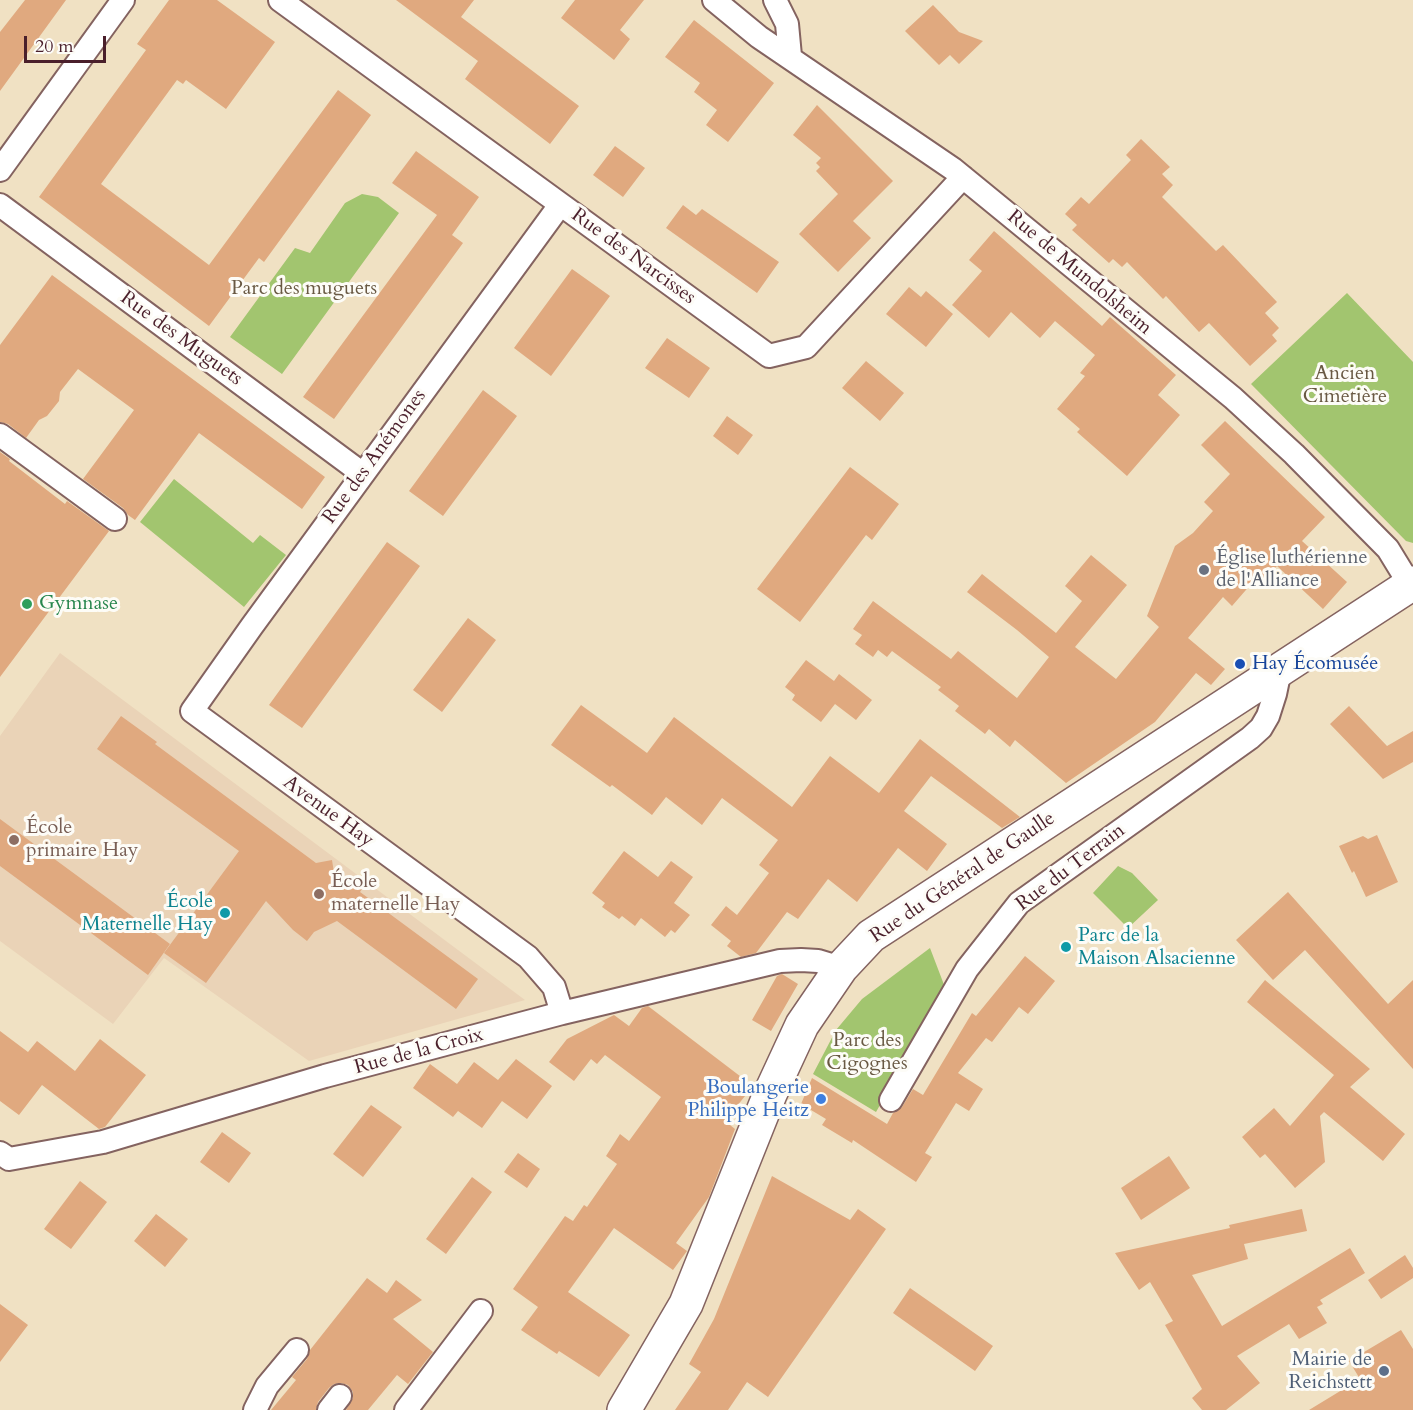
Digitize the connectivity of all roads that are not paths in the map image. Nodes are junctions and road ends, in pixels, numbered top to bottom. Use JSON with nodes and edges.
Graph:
{"nodes":[{"id":1,"x":123,"y":0,"type":"edge"},
{"id":2,"x":280,"y":0,"type":"edge"},
{"id":3,"x":714,"y":0,"type":"edge"},
{"id":4,"x":776,"y":0,"type":"edge"},
{"id":5,"x":790,"y":56,"type":"junction"},
{"id":6,"x":0,"y":170,"type":"edge"},
{"id":7,"x":963,"y":177,"type":"junction"},
{"id":8,"x":0,"y":205,"type":"edge"},
{"id":9,"x":560,"y":205,"type":"junction"},
{"id":10,"x":0,"y":435,"type":"edge"},
{"id":11,"x":363,"y":474,"type":"junction"},
{"id":12,"x":115,"y":519,"type":"dead end"},
{"id":13,"x":1411,"y":584,"type":"edge"},
{"id":14,"x":1280,"y":670,"type":"junction"},
{"id":15,"x":192,"y":711,"type":"joint"},
{"id":16,"x":829,"y":965,"type":"junction"},
{"id":17,"x":562,"y":1013,"type":"junction"},
{"id":18,"x":891,"y":1100,"type":"dead end"},
{"id":19,"x":0,"y":1153,"type":"edge"},
{"id":20,"x":481,"y":1311,"type":"dead end"},
{"id":21,"x":297,"y":1350,"type":"dead end"},
{"id":22,"x":255,"y":1410,"type":"edge"},
{"id":23,"x":406,"y":1410,"type":"edge"},
{"id":24,"x":624,"y":1410,"type":"edge"}],
"edges":[{"from":1,"to":6,"type":"street"},
{"from":2,"to":9,"type":"street","name":"Rue des Narcisses"},
{"from":3,"to":5,"type":"street","name":"Rue de Mundolsheim"},
{"from":4,"to":5,"type":"street"},
{"from":5,"to":7,"type":"street","name":"Rue de Mundolsheim"},
{"from":7,"to":9,"type":"street","name":"Rue des Narcisses"},
{"from":7,"to":13,"type":"street","name":"Rue de Mundolsheim"},
{"from":8,"to":11,"type":"street","name":"Rue des Muguets"},
{"from":9,"to":11,"type":"street","name":"Rue des Anémones"},
{"from":10,"to":12,"type":"street"},
{"from":11,"to":15,"type":"street","name":"Rue des Anémones"},
{"from":13,"to":14,"type":"main road","name":"Rue du Général de Gaulle"},
{"from":14,"to":16,"type":"main road","name":"Rue du Général de Gaulle"},
{"from":14,"to":18,"type":"street","name":"Rue du Terrain"},
{"from":15,"to":17,"type":"street","name":"Avenue Hay"},
{"from":16,"to":17,"type":"street","name":"Rue de la Croix"},
{"from":16,"to":24,"type":"main road","name":"Rue du Général de Gaulle"},
{"from":17,"to":19,"type":"street","name":"Rue de la Croix"},
{"from":20,"to":23,"type":"street"},
{"from":21,"to":22,"type":"street"}]}
